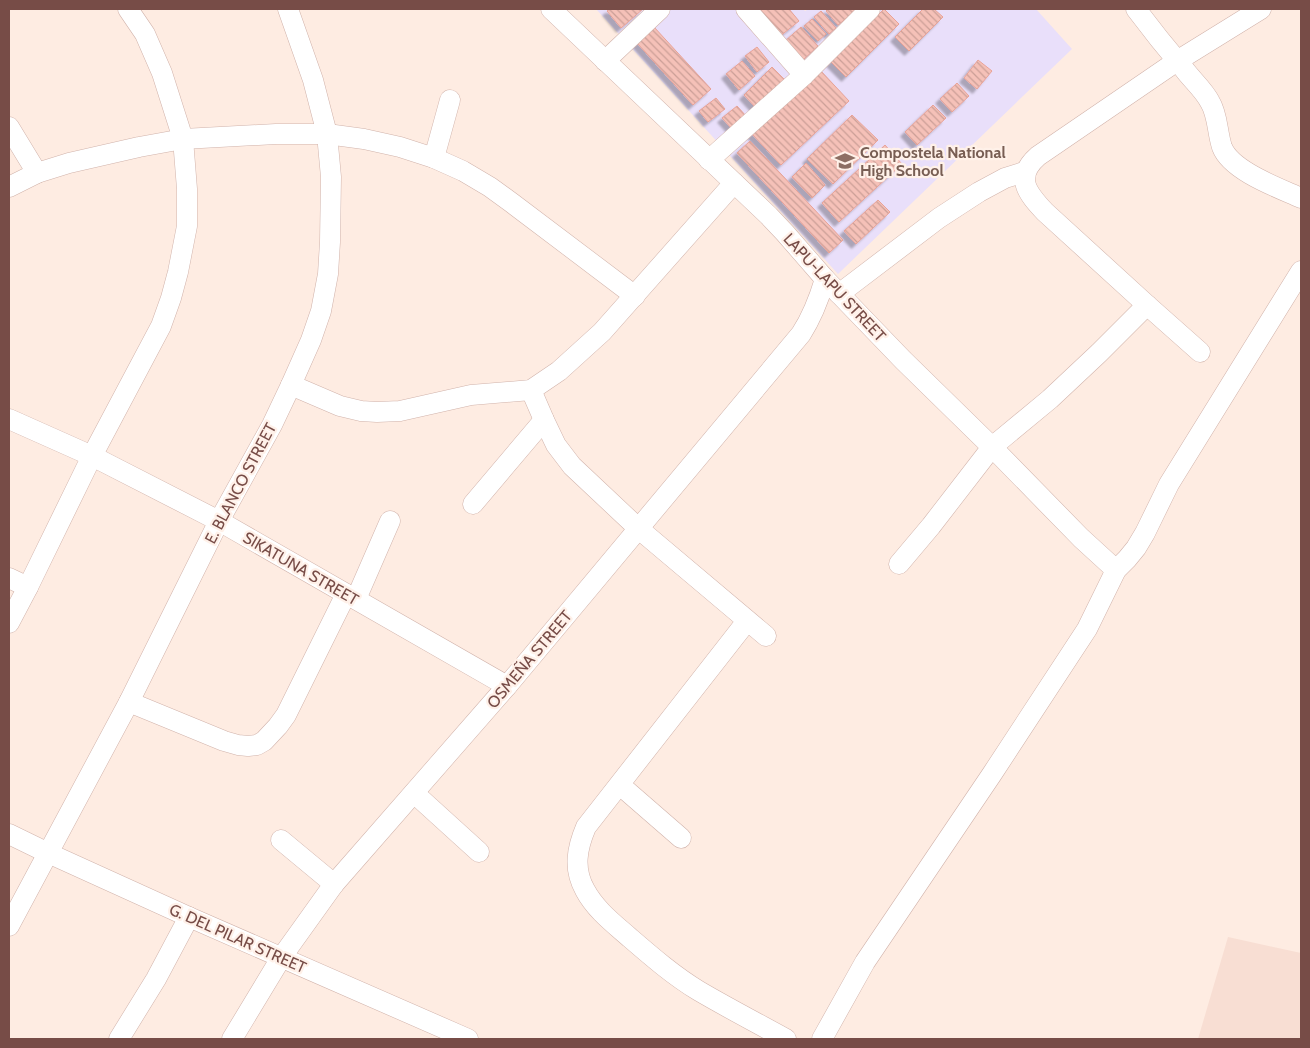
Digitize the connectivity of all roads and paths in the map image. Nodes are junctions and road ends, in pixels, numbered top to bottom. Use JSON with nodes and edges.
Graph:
{"nodes":[{"id":1,"x":128,"y":9,"type":"edge"},
{"id":2,"x":288,"y":9,"type":"edge"},
{"id":3,"x":551,"y":9,"type":"edge"},
{"id":4,"x":660,"y":9,"type":"edge"},
{"id":5,"x":746,"y":9,"type":"edge"},
{"id":6,"x":870,"y":9,"type":"edge"},
{"id":7,"x":1136,"y":9,"type":"edge"},
{"id":8,"x":1261,"y":9,"type":"edge"},
{"id":9,"x":605,"y":61,"type":"junction"},
{"id":10,"x":1177,"y":61,"type":"junction"},
{"id":11,"x":804,"y":75,"type":"junction"},
{"id":12,"x":450,"y":100,"type":"dead end"},
{"id":13,"x":9,"y":127,"type":"edge"},
{"id":14,"x":327,"y":134,"type":"junction"},
{"id":15,"x":183,"y":140,"type":"junction"},
{"id":16,"x":434,"y":158,"type":"junction"},
{"id":17,"x":709,"y":160,"type":"junction"},
{"id":18,"x":1024,"y":172,"type":"junction"},
{"id":19,"x":37,"y":173,"type":"junction"},
{"id":20,"x":734,"y":183,"type":"junction"},
{"id":21,"x":9,"y":187,"type":"edge"},
{"id":22,"x":1301,"y":198,"type":"edge"},
{"id":23,"x":1301,"y":271,"type":"edge"},
{"id":24,"x":825,"y":279,"type":"junction"},
{"id":25,"x":839,"y":294,"type":"junction"},
{"id":26,"x":635,"y":296,"type":"junction"},
{"id":27,"x":1147,"y":305,"type":"junction"},
{"id":28,"x":1200,"y":352,"type":"dead end"},
{"id":29,"x":291,"y":385,"type":"junction"},
{"id":30,"x":531,"y":390,"type":"junction"},
{"id":31,"x":9,"y":418,"type":"edge"},
{"id":32,"x":544,"y":420,"type":"junction"},
{"id":33,"x":992,"y":447,"type":"junction"},
{"id":34,"x":92,"y":456,"type":"junction"},
{"id":35,"x":474,"y":504,"type":"dead end"},
{"id":36,"x":219,"y":521,"type":"junction"},
{"id":37,"x":390,"y":521,"type":"dead end"},
{"id":38,"x":638,"y":529,"type":"junction"},
{"id":39,"x":900,"y":564,"type":"dead end"},
{"id":40,"x":1116,"y":570,"type":"junction"},
{"id":41,"x":9,"y":578,"type":"edge"},
{"id":42,"x":28,"y":587,"type":"junction"},
{"id":43,"x":351,"y":597,"type":"junction"},
{"id":44,"x":747,"y":621,"type":"junction"},
{"id":45,"x":9,"y":623,"type":"edge"},
{"id":46,"x":766,"y":636,"type":"dead end"},
{"id":47,"x":507,"y":686,"type":"junction"},
{"id":48,"x":129,"y":702,"type":"junction"},
{"id":49,"x":620,"y":785,"type":"junction"},
{"id":50,"x":414,"y":793,"type":"junction"},
{"id":51,"x":9,"y":834,"type":"edge"},
{"id":52,"x":681,"y":838,"type":"dead end"},
{"id":53,"x":282,"y":840,"type":"dead end"},
{"id":54,"x":479,"y":852,"type":"dead end"},
{"id":55,"x":48,"y":854,"type":"junction"},
{"id":56,"x":334,"y":884,"type":"junction"},
{"id":57,"x":189,"y":917,"type":"junction"},
{"id":58,"x":9,"y":926,"type":"edge"},
{"id":59,"x":281,"y":958,"type":"junction"},
{"id":60,"x":119,"y":1039,"type":"edge"},
{"id":61,"x":232,"y":1039,"type":"edge"},
{"id":62,"x":468,"y":1039,"type":"edge"},
{"id":63,"x":786,"y":1039,"type":"edge"},
{"id":64,"x":822,"y":1039,"type":"edge"}],
"edges":[{"from":1,"to":15,"type":"street"},
{"from":2,"to":14,"type":"street","name":"E. BLANCO STREET"},
{"from":3,"to":9,"type":"street","name":"LAPU-LAPU STREET"},
{"from":4,"to":9,"type":"street"},
{"from":5,"to":11,"type":"street"},
{"from":6,"to":11,"type":"street"},
{"from":7,"to":10,"type":"street"},
{"from":8,"to":10,"type":"street"},
{"from":9,"to":17,"type":"street","name":"LAPU-LAPU STREET"},
{"from":10,"to":18,"type":"street"},
{"from":10,"to":22,"type":"street"},
{"from":11,"to":17,"type":"street"},
{"from":12,"to":16,"type":"street"},
{"from":13,"to":19,"type":"street"},
{"from":14,"to":15,"type":"street"},
{"from":14,"to":16,"type":"street"},
{"from":14,"to":29,"type":"street","name":"E. BLANCO STREET"},
{"from":15,"to":19,"type":"street"},
{"from":15,"to":34,"type":"street"},
{"from":16,"to":26,"type":"street"},
{"from":17,"to":20,"type":"street","name":"LAPU-LAPU STREET"},
{"from":18,"to":25,"type":"street"},
{"from":18,"to":27,"type":"street"},
{"from":19,"to":21,"type":"street"},
{"from":20,"to":24,"type":"street","name":"LAPU-LAPU STREET"},
{"from":20,"to":26,"type":"street"},
{"from":23,"to":40,"type":"street"},
{"from":24,"to":25,"type":"street","name":"LAPU-LAPU STREET"},
{"from":24,"to":38,"type":"street","name":"OSMEÑA STREET"},
{"from":25,"to":33,"type":"street","name":"LAPU-LAPU STREET"},
{"from":26,"to":30,"type":"street"},
{"from":27,"to":28,"type":"street"},
{"from":27,"to":33,"type":"street"},
{"from":29,"to":30,"type":"street"},
{"from":29,"to":36,"type":"street","name":"E. BLANCO STREET"},
{"from":30,"to":32,"type":"street"},
{"from":31,"to":34,"type":"street","name":"SIKATUNA STREET"},
{"from":32,"to":35,"type":"street"},
{"from":32,"to":38,"type":"street"},
{"from":33,"to":39,"type":"street"},
{"from":33,"to":40,"type":"street","name":"LAPU-LAPU STREET"},
{"from":34,"to":36,"type":"street","name":"SIKATUNA STREET"},
{"from":34,"to":42,"type":"street"},
{"from":36,"to":43,"type":"street","name":"SIKATUNA STREET"},
{"from":36,"to":48,"type":"street","name":"E. BLANCO STREET"},
{"from":37,"to":43,"type":"street"},
{"from":38,"to":44,"type":"street"},
{"from":38,"to":47,"type":"street","name":"OSMEÑA STREET"},
{"from":40,"to":64,"type":"street"},
{"from":41,"to":42,"type":"street"},
{"from":42,"to":45,"type":"street"},
{"from":43,"to":47,"type":"street","name":"SIKATUNA STREET"},
{"from":43,"to":48,"type":"street"},
{"from":44,"to":46,"type":"street"},
{"from":44,"to":49,"type":"street"},
{"from":47,"to":50,"type":"street","name":"OSMEÑA STREET"},
{"from":48,"to":55,"type":"street","name":"E. BLANCO STREET"},
{"from":49,"to":52,"type":"street"},
{"from":49,"to":63,"type":"street"},
{"from":50,"to":54,"type":"street"},
{"from":50,"to":56,"type":"street","name":"OSMEÑA STREET"},
{"from":51,"to":55,"type":"street","name":"G. DEL PILAR STREET"},
{"from":53,"to":56,"type":"street"},
{"from":55,"to":57,"type":"street","name":"G. DEL PILAR STREET"},
{"from":55,"to":58,"type":"street","name":"E. BLANCO STREET"},
{"from":56,"to":59,"type":"street","name":"OSMEÑA STREET"},
{"from":57,"to":59,"type":"street","name":"G. DEL PILAR STREET"},
{"from":57,"to":60,"type":"street"},
{"from":59,"to":61,"type":"street","name":"OSMEÑA STREET"},
{"from":59,"to":62,"type":"street","name":"G. DEL PILAR STREET"}]}
